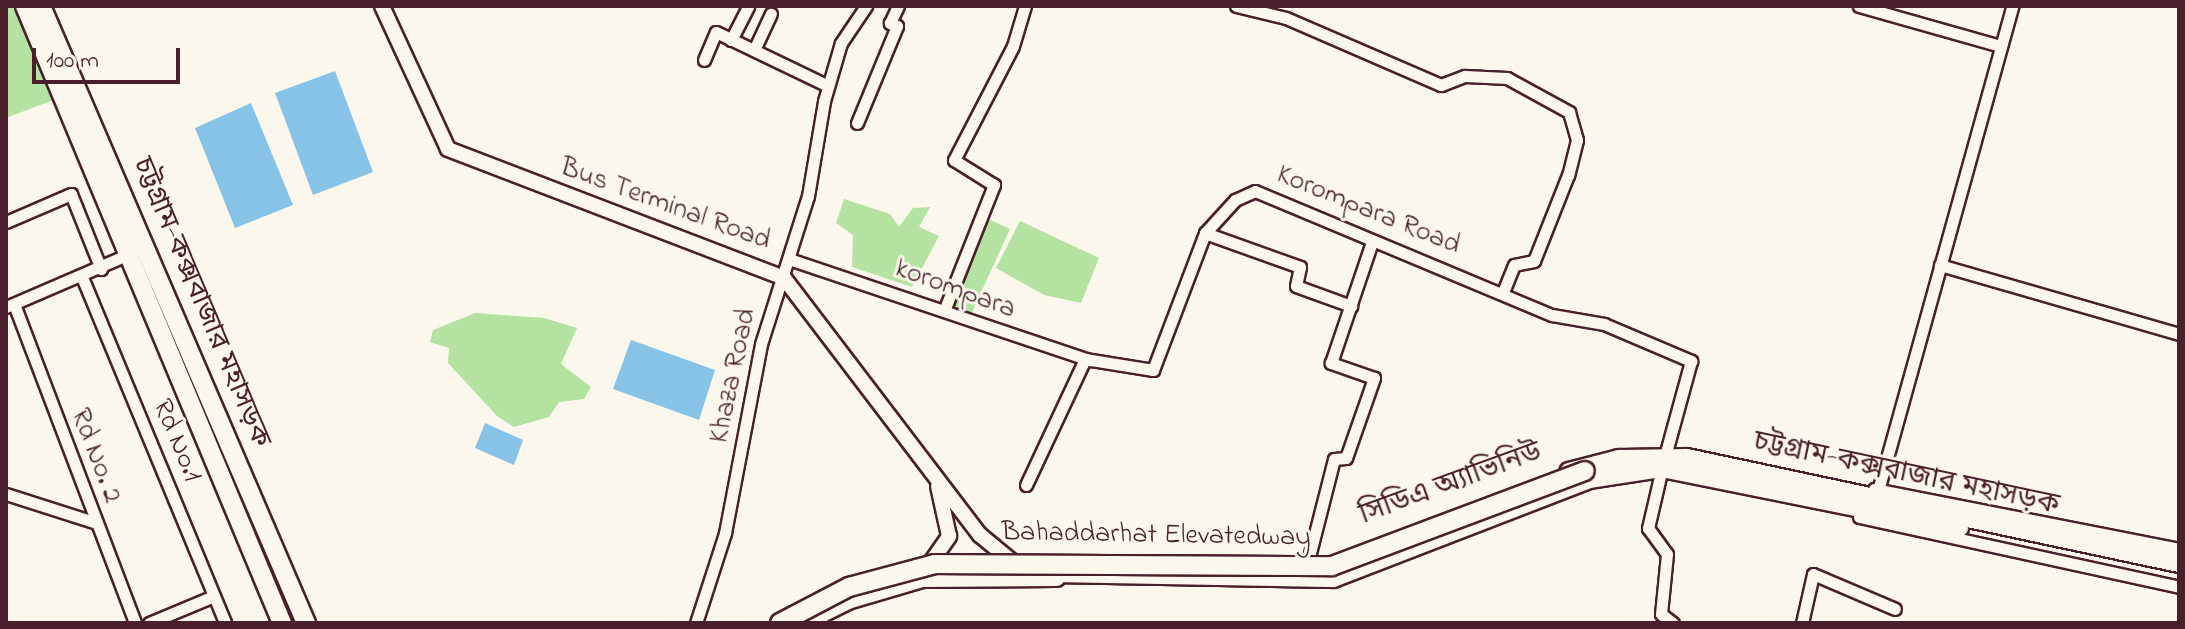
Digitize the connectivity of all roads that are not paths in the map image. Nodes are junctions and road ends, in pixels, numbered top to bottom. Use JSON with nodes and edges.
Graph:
{"nodes":[{"id":1,"x":25,"y":6,"type":"edge"},
{"id":2,"x":41,"y":6,"type":"edge"},
{"id":3,"x":380,"y":6,"type":"edge"},
{"id":4,"x":748,"y":6,"type":"edge"},
{"id":5,"x":866,"y":6,"type":"edge"},
{"id":6,"x":898,"y":6,"type":"edge"},
{"id":7,"x":1025,"y":6,"type":"edge"},
{"id":8,"x":1236,"y":6,"type":"edge"},
{"id":9,"x":1859,"y":6,"type":"edge"},
{"id":10,"x":2012,"y":6,"type":"edge"},
{"id":11,"x":771,"y":14,"type":"dead end"},
{"id":12,"x":731,"y":40,"type":"junction"},
{"id":13,"x":2000,"y":46,"type":"junction"},
{"id":14,"x":754,"y":50,"type":"junction"},
{"id":15,"x":704,"y":60,"type":"dead end"},
{"id":16,"x":828,"y":86,"type":"junction"},
{"id":17,"x":857,"y":123,"type":"dead end"},
{"id":18,"x":6,"y":222,"type":"edge"},
{"id":19,"x":1205,"y":233,"type":"junction"},
{"id":20,"x":1372,"y":242,"type":"junction"},
{"id":21,"x":137,"y":251,"type":"junction"},
{"id":22,"x":792,"y":260,"type":"junction"},
{"id":23,"x":1940,"y":265,"type":"junction"},
{"id":24,"x":101,"y":269,"type":"junction"},
{"id":25,"x":82,"y":277,"type":"junction"},
{"id":26,"x":784,"y":278,"type":"junction"},
{"id":27,"x":1503,"y":292,"type":"junction"},
{"id":28,"x":10,"y":306,"type":"edge"},
{"id":29,"x":1351,"y":306,"type":"junction"},
{"id":30,"x":944,"y":311,"type":"junction"},
{"id":31,"x":2179,"y":334,"type":"edge"},
{"id":32,"x":1085,"y":359,"type":"junction"},
{"id":33,"x":1104,"y":362,"type":"dead end"},
{"id":34,"x":1664,"y":462,"type":"junction"},
{"id":35,"x":1621,"y":466,"type":"junction"},
{"id":36,"x":934,"y":470,"type":"junction"},
{"id":37,"x":1587,"y":475,"type":"junction"},
{"id":38,"x":1026,"y":485,"type":"dead end"},
{"id":39,"x":1879,"y":487,"type":"junction"},
{"id":40,"x":1808,"y":489,"type":"junction"},
{"id":41,"x":1858,"y":493,"type":"junction"},
{"id":42,"x":6,"y":494,"type":"edge"},
{"id":43,"x":94,"y":522,"type":"junction"},
{"id":44,"x":2179,"y":549,"type":"edge"},
{"id":45,"x":1308,"y":561,"type":"junction"},
{"id":46,"x":2179,"y":563,"type":"edge"},
{"id":47,"x":1017,"y":565,"type":"junction"},
{"id":48,"x":923,"y":571,"type":"junction"},
{"id":49,"x":2179,"y":575,"type":"edge"},
{"id":50,"x":2179,"y":587,"type":"edge"},
{"id":51,"x":214,"y":596,"type":"junction"},
{"id":52,"x":1895,"y":609,"type":"dead end"},
{"id":53,"x":135,"y":623,"type":"edge"},
{"id":54,"x":152,"y":623,"type":"edge"},
{"id":55,"x":225,"y":623,"type":"edge"},
{"id":56,"x":282,"y":623,"type":"edge"},
{"id":57,"x":306,"y":623,"type":"edge"},
{"id":58,"x":696,"y":623,"type":"edge"},
{"id":59,"x":782,"y":623,"type":"edge"},
{"id":60,"x":800,"y":623,"type":"edge"},
{"id":61,"x":1673,"y":623,"type":"edge"},
{"id":62,"x":1802,"y":623,"type":"edge"}],
"edges":[{"from":1,"to":21,"type":"highway"},
{"from":2,"to":21,"type":"highway","name":"চট্টগ্রাম-কক্সবাজার মহাসড়ক"},
{"from":3,"to":26,"type":"main road","name":"Bus Terminal Road"},
{"from":4,"to":12,"type":"street"},
{"from":5,"to":16,"type":"street","name":"Khaza Road"},
{"from":6,"to":17,"type":"street"},
{"from":7,"to":30,"type":"street"},
{"from":8,"to":27,"type":"street"},
{"from":9,"to":13,"type":"street"},
{"from":10,"to":13,"type":"street"},
{"from":11,"to":14,"type":"street"},
{"from":12,"to":14,"type":"street"},
{"from":12,"to":15,"type":"street"},
{"from":13,"to":23,"type":"street"},
{"from":14,"to":16,"type":"street"},
{"from":16,"to":22,"type":"street","name":"Khaza Road"},
{"from":18,"to":24,"type":"street"},
{"from":19,"to":20,"type":"street","name":"Korompara Road"},
{"from":19,"to":29,"type":"street"},
{"from":19,"to":32,"type":"street","name":"Korompara Road"},
{"from":20,"to":27,"type":"street","name":"Korompara Road"},
{"from":20,"to":29,"type":"street"},
{"from":21,"to":24,"type":"street"},
{"from":21,"to":56,"type":"highway"},
{"from":21,"to":57,"type":"highway","name":"চট্টগ্রাম-কক্সবাজার মহাসড়ক"},
{"from":22,"to":26,"type":"street","name":"Khaza Road"},
{"from":22,"to":30,"type":"street","name":"korompara"},
{"from":23,"to":31,"type":"street"},
{"from":23,"to":39,"type":"street"},
{"from":24,"to":25,"type":"street"},
{"from":25,"to":28,"type":"street"},
{"from":25,"to":51,"type":"street","name":"Rd No.1"},
{"from":26,"to":36,"type":"main road","name":"Bus Terminal Road"},
{"from":26,"to":58,"type":"street","name":"Khaza Road"},
{"from":27,"to":34,"type":"street","name":"Korompara Road"},
{"from":28,"to":43,"type":"street","name":"Rd No. 2"},
{"from":29,"to":45,"type":"street"},
{"from":30,"to":32,"type":"street","name":"korompara"},
{"from":32,"to":33,"type":"street","name":"korompara"},
{"from":32,"to":38,"type":"street"},
{"from":34,"to":35,"type":"highway","name":"চট্টগ্রাম-কক্সবাজার মহাসড়ক"},
{"from":34,"to":40,"type":"highway","name":"চট্টগ্রাম-কক্সবাজার মহাসড়ক"},
{"from":34,"to":61,"type":"street"},
{"from":35,"to":37,"type":"highway","name":"Bahaddarhat Elevatedway"},
{"from":35,"to":45,"type":"highway","name":"সিডিএ অ্যাভিনিউ"},
{"from":35,"to":60,"type":"highway","name":"সিডিএ অ্যাভিনিউ"},
{"from":36,"to":47,"type":"main road","name":"Bus Terminal Road"},
{"from":36,"to":48,"type":"main road","name":"Bus Terminal Road"},
{"from":37,"to":59,"type":"highway","name":"Bahaddarhat Elevatedway","bridge":true},
{"from":37,"to":60,"type":"highway","name":"Bahaddarhat Elevatedway"},
{"from":39,"to":41,"type":"street"},
{"from":39,"to":44,"type":"street"},
{"from":40,"to":41,"type":"highway","name":"চট্টগ্রাম-কক্সবাজার মহাসড়ক"},
{"from":40,"to":49,"type":"highway","name":"চট্টগ্রাম-কক্সবাজার মহাসড়ক"},
{"from":40,"to":50,"type":"street"},
{"from":41,"to":46,"type":"highway","name":"চট্টগ্রাম-কক্সবাজার মহাসড়ক"},
{"from":42,"to":43,"type":"street"},
{"from":43,"to":53,"type":"street","name":"Rd No. 2"},
{"from":45,"to":47,"type":"highway","name":"সিডিএ অ্যাভিনিউ"},
{"from":47,"to":48,"type":"highway","name":"সিডিএ অ্যাভিনিউ"},
{"from":48,"to":59,"type":"highway","name":"সিডিএ অ্যাভিনিউ"},
{"from":51,"to":54,"type":"street"},
{"from":51,"to":55,"type":"street","name":"Rd No.1"},
{"from":52,"to":62,"type":"street"}]}
